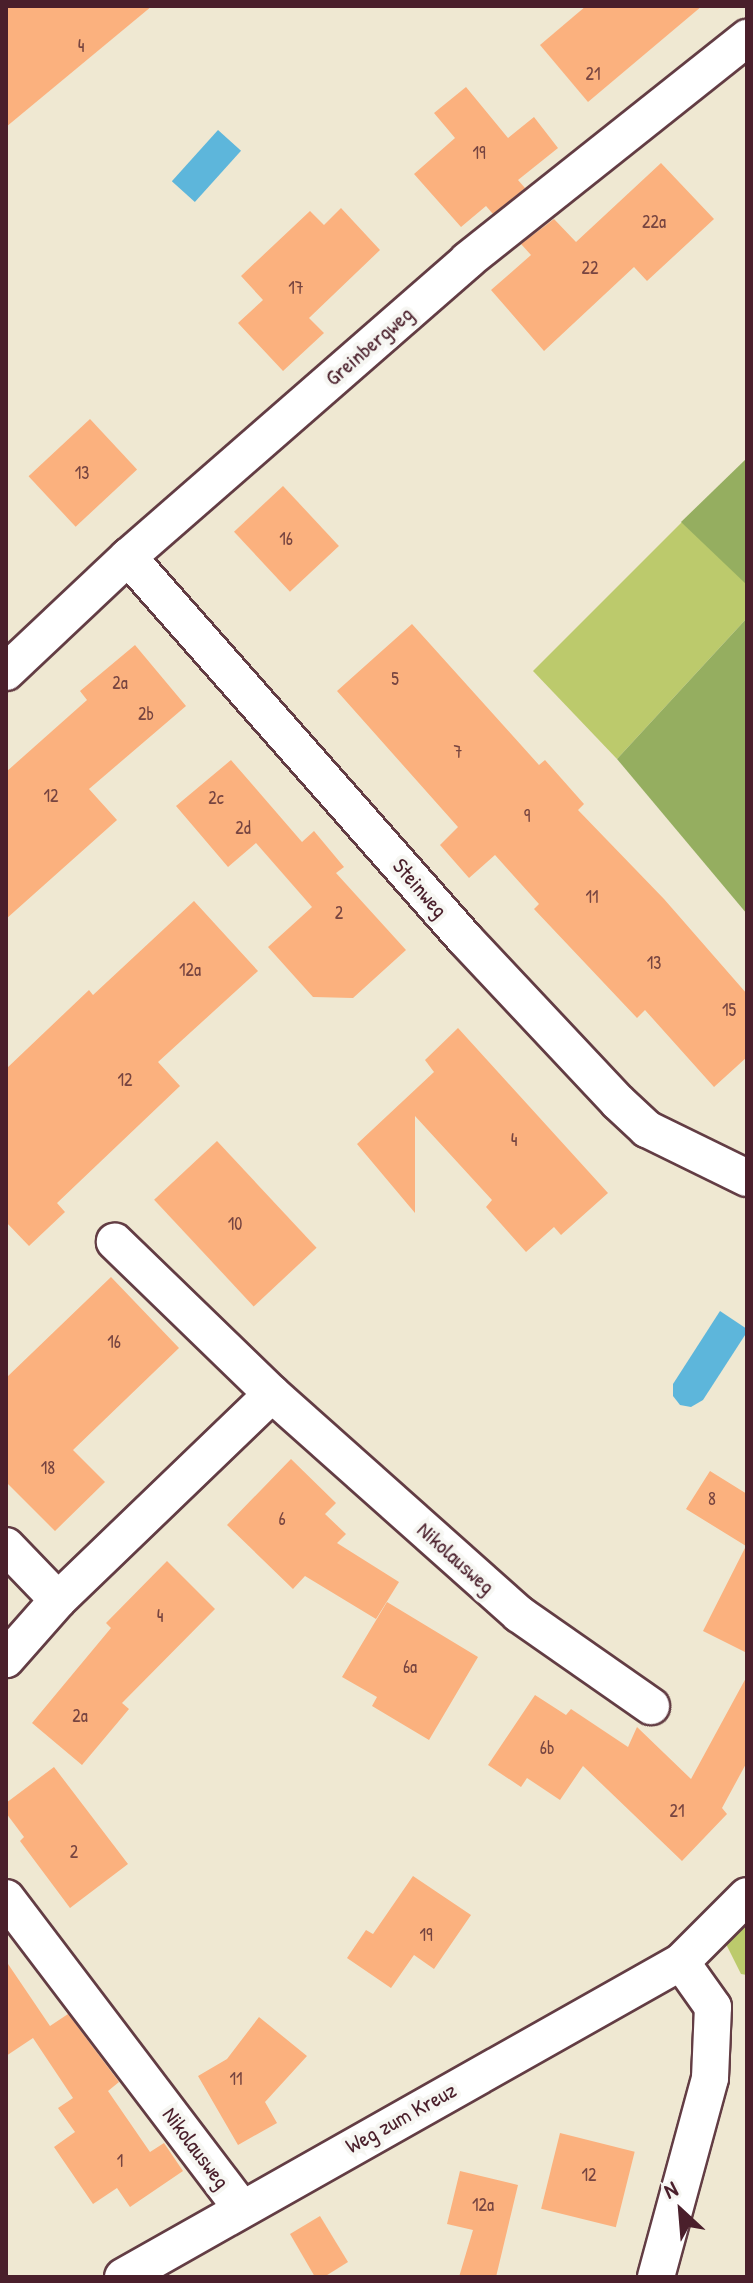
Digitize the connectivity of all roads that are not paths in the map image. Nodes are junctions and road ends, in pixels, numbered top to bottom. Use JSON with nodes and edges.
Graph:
{"nodes":[{"id":1,"x":747,"y":38,"type":"edge"},
{"id":2,"x":128,"y":557,"type":"junction"},
{"id":3,"x":6,"y":672,"type":"edge"},
{"id":4,"x":747,"y":1178,"type":"edge"},
{"id":5,"x":115,"y":1242,"type":"dead end"},
{"id":6,"x":272,"y":1394,"type":"junction"},
{"id":7,"x":6,"y":1546,"type":"edge"},
{"id":8,"x":58,"y":1600,"type":"junction"},
{"id":9,"x":6,"y":1659,"type":"edge"},
{"id":10,"x":651,"y":1706,"type":"dead end"},
{"id":11,"x":747,"y":1896,"type":"edge"},
{"id":12,"x":6,"y":1898,"type":"edge"},
{"id":13,"x":681,"y":1962,"type":"junction"},
{"id":14,"x":241,"y":2208,"type":"junction"},
{"id":15,"x":123,"y":2277,"type":"edge"},
{"id":16,"x":656,"y":2277,"type":"edge"}],
"edges":[{"from":1,"to":2,"type":"street","name":"Greinbergweg"},
{"from":2,"to":3,"type":"street","name":"Greinbergweg"},
{"from":2,"to":4,"type":"street","name":"Steinweg"},
{"from":5,"to":6,"type":"street","name":"Nikolausweg"},
{"from":6,"to":8,"type":"street"},
{"from":6,"to":10,"type":"street","name":"Nikolausweg"},
{"from":7,"to":8,"type":"street"},
{"from":8,"to":9,"type":"street"},
{"from":11,"to":13,"type":"street","name":"Weg zum Kreuz"},
{"from":12,"to":14,"type":"street","name":"Nikolausweg"},
{"from":13,"to":14,"type":"street","name":"Weg zum Kreuz"},
{"from":13,"to":16,"type":"street"},
{"from":14,"to":15,"type":"street","name":"Weg zum Kreuz"}]}
